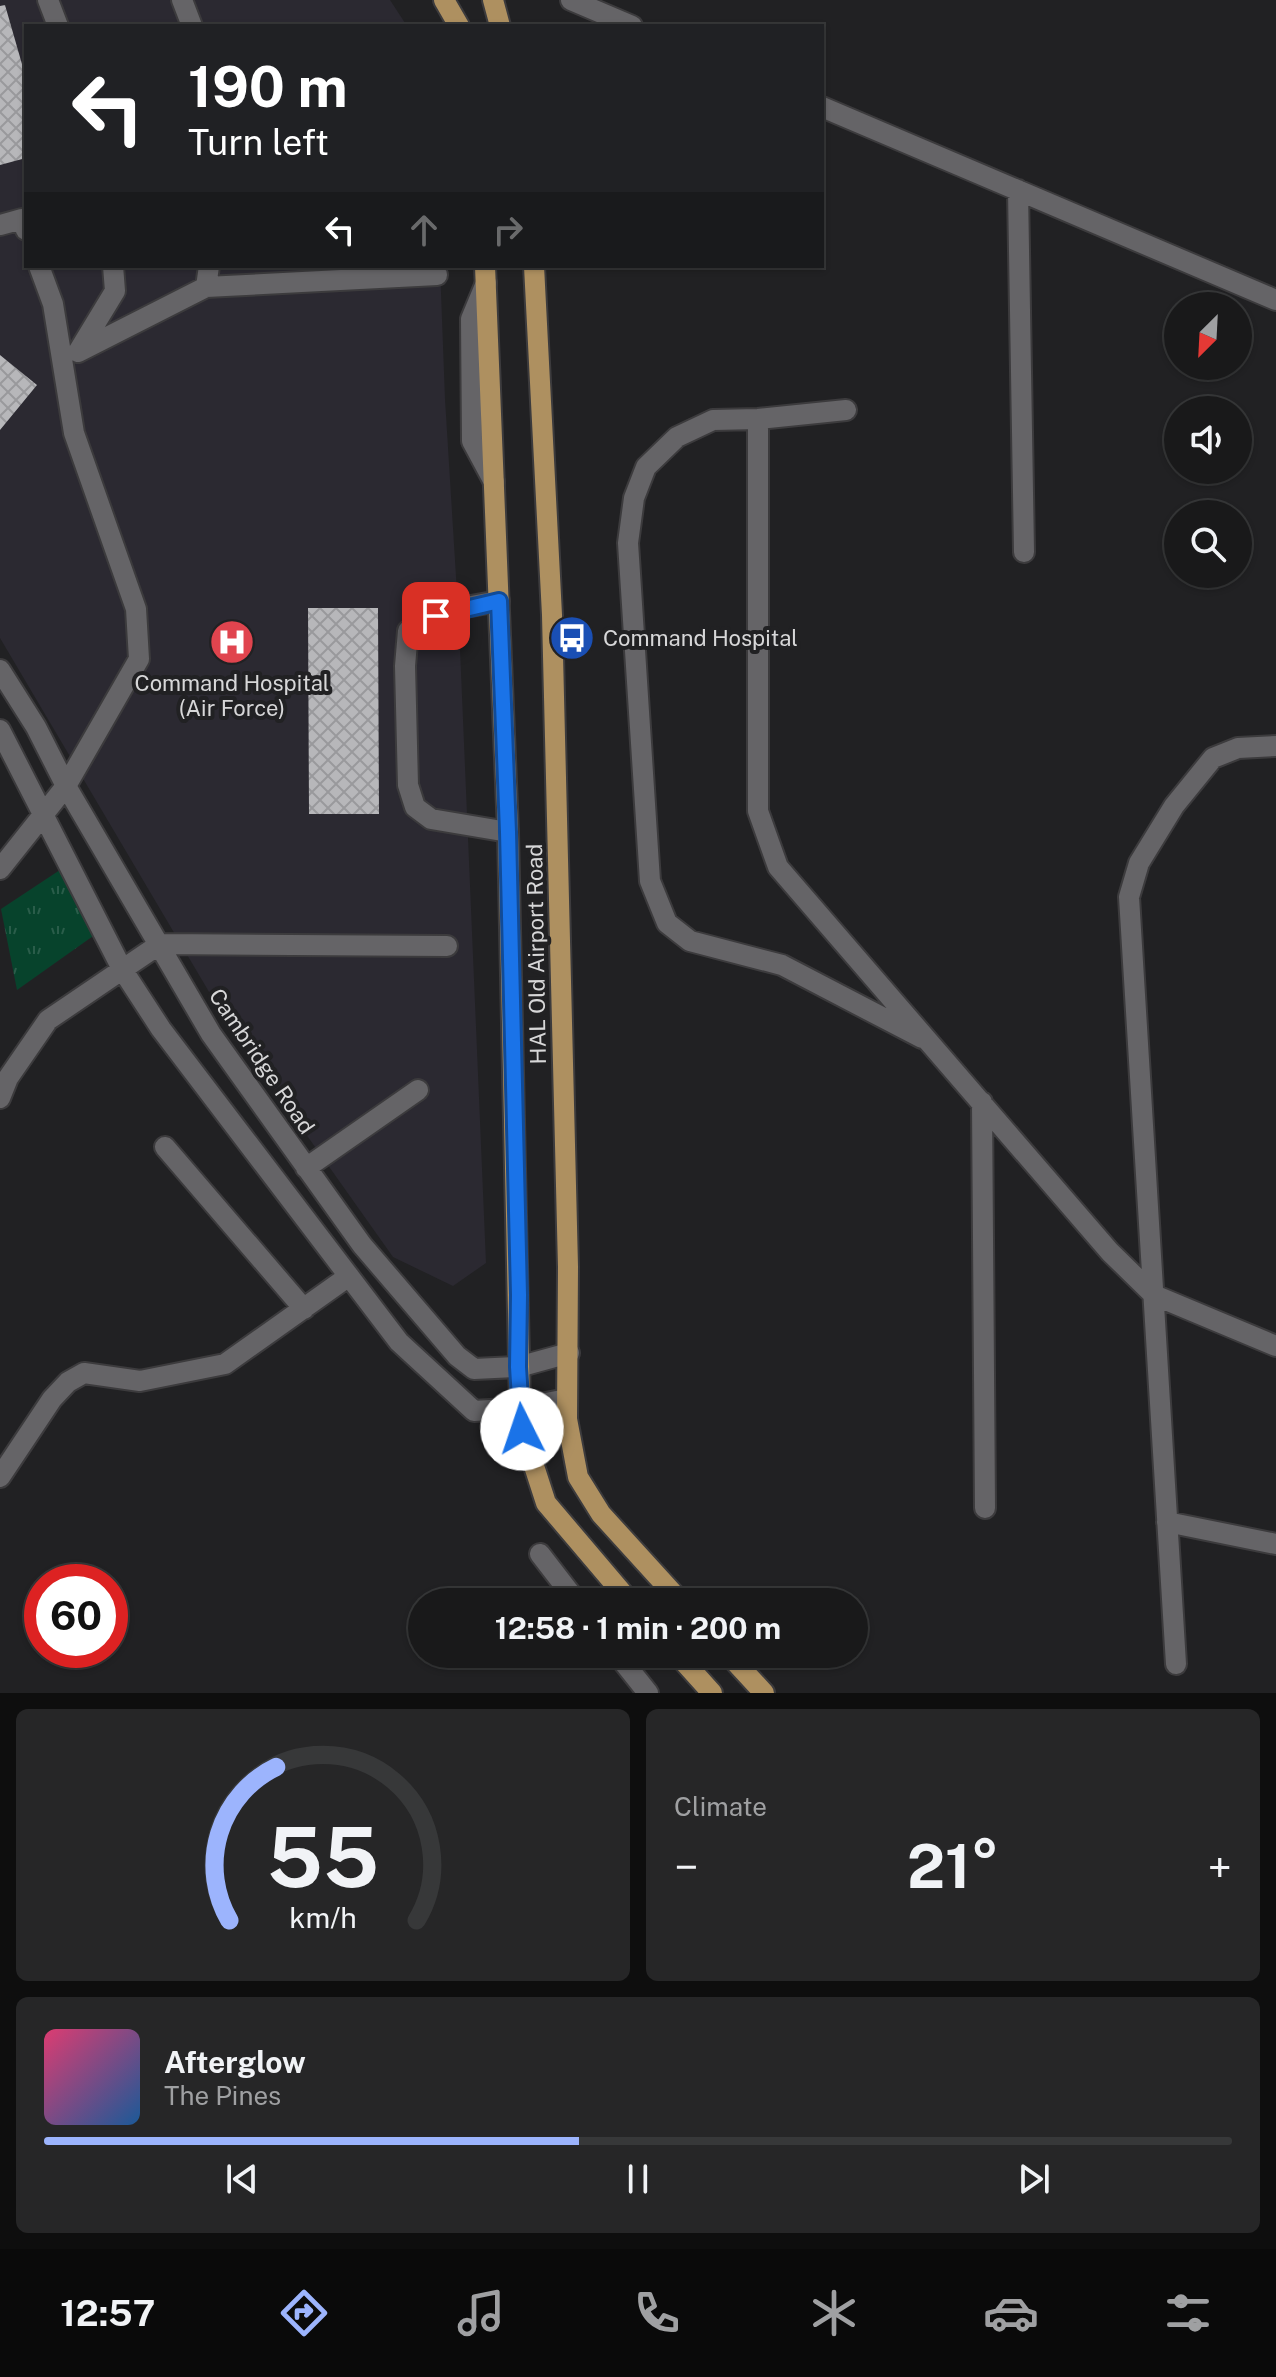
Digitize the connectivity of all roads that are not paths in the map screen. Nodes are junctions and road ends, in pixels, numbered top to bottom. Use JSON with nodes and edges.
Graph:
{"nodes":[{"id":1,"x":48,"y":0,"type":"edge"},
{"id":2,"x":182,"y":0,"type":"edge"},
{"id":3,"x":444,"y":0,"type":"edge"},
{"id":4,"x":493,"y":0,"type":"edge"},
{"id":5,"x":571,"y":0,"type":"edge"},
{"id":6,"x":57,"y":24,"type":"edge"},
{"id":7,"x":191,"y":24,"type":"edge"},
{"id":8,"x":458,"y":24,"type":"edge"},
{"id":9,"x":499,"y":24,"type":"edge"},
{"id":10,"x":627,"y":24,"type":"edge"},
{"id":11,"x":824,"y":108,"type":"edge"},
{"id":12,"x":1018,"y":190,"type":"junction"},
{"id":13,"x":24,"y":222,"type":"edge"},
{"id":14,"x":0,"y":225,"type":"edge"},
{"id":15,"x":40,"y":268,"type":"edge"},
{"id":16,"x":113,"y":268,"type":"edge"},
{"id":17,"x":209,"y":268,"type":"edge"},
{"id":18,"x":534,"y":268,"type":"edge"},
{"id":19,"x":425,"y":272,"type":"edge"},
{"id":20,"x":486,"y":275,"type":"edge"},
{"id":21,"x":206,"y":287,"type":"junction"},
{"id":22,"x":1276,"y":300,"type":"edge"},
{"id":23,"x":78,"y":352,"type":"junction"},
{"id":24,"x":65,"y":378,"type":"junction"},
{"id":25,"x":846,"y":410,"type":"dead end"},
{"id":26,"x":758,"y":419,"type":"junction"},
{"id":27,"x":1024,"y":552,"type":"dead end"},
{"id":28,"x":499,"y":601,"type":"junction"},
{"id":29,"x":0,"y":670,"type":"edge"},
{"id":30,"x":0,"y":730,"type":"edge"},
{"id":31,"x":1276,"y":746,"type":"edge"},
{"id":32,"x":66,"y":786,"type":"junction"},
{"id":33,"x":42,"y":815,"type":"junction"},
{"id":34,"x":508,"y":832,"type":"junction"},
{"id":35,"x":0,"y":869,"type":"edge"},
{"id":36,"x":160,"y":944,"type":"junction"},
{"id":37,"x":447,"y":946,"type":"dead end"},
{"id":38,"x":122,"y":969,"type":"junction"},
{"id":39,"x":932,"y":1044,"type":"junction"},
{"id":40,"x":418,"y":1090,"type":"dead end"},
{"id":41,"x":0,"y":1098,"type":"edge"},
{"id":42,"x":982,"y":1102,"type":"junction"},
{"id":43,"x":165,"y":1147,"type":"dead end"},
{"id":44,"x":306,"y":1168,"type":"junction"},
{"id":45,"x":349,"y":1276,"type":"junction"},
{"id":46,"x":1154,"y":1295,"type":"junction"},
{"id":47,"x":304,"y":1309,"type":"junction"},
{"id":48,"x":1276,"y":1346,"type":"edge"},
{"id":49,"x":569,"y":1353,"type":"junction"},
{"id":50,"x":518,"y":1367,"type":"junction"},
{"id":51,"x":567,"y":1399,"type":"junction"},
{"id":52,"x":520,"y":1408,"type":"junction"},
{"id":53,"x":0,"y":1477,"type":"edge"},
{"id":54,"x":985,"y":1508,"type":"dead end"},
{"id":55,"x":1167,"y":1522,"type":"junction"},
{"id":56,"x":1276,"y":1544,"type":"edge"},
{"id":57,"x":540,"y":1554,"type":"dead end"},
{"id":58,"x":566,"y":1588,"type":"edge"},
{"id":59,"x":618,"y":1588,"type":"edge"},
{"id":60,"x":668,"y":1588,"type":"edge"},
{"id":61,"x":1176,"y":1664,"type":"dead end"},
{"id":62,"x":628,"y":1668,"type":"edge"},
{"id":63,"x":690,"y":1668,"type":"edge"},
{"id":64,"x":741,"y":1668,"type":"edge"},
{"id":65,"x":648,"y":1693,"type":"edge"},
{"id":66,"x":712,"y":1693,"type":"edge"},
{"id":67,"x":764,"y":1693,"type":"edge"}],
"edges":[{"from":1,"to":6,"type":"street"},
{"from":2,"to":7,"type":"street"},
{"from":3,"to":8,"type":"main road"},
{"from":4,"to":9,"type":"main road"},
{"from":5,"to":10,"type":"street"},
{"from":11,"to":12,"type":"street"},
{"from":12,"to":22,"type":"street"},
{"from":12,"to":27,"type":"street"},
{"from":13,"to":14,"type":"street"},
{"from":15,"to":24,"type":"street"},
{"from":16,"to":23,"type":"street"},
{"from":17,"to":21,"type":"street"},
{"from":18,"to":49,"type":"main road","name":"HAL Old Airport Road"},
{"from":19,"to":21,"type":"street"},
{"from":20,"to":28,"type":"main road","name":"HAL Old Airport Road"},
{"from":21,"to":23,"type":"street"},
{"from":23,"to":24,"type":"street"},
{"from":24,"to":32,"type":"street"},
{"from":25,"to":26,"type":"street"},
{"from":26,"to":39,"type":"street"},
{"from":26,"to":39,"type":"street"},
{"from":28,"to":34,"type":"main road","name":"HAL Old Airport Road"},
{"from":28,"to":34,"type":"street"},
{"from":29,"to":32,"type":"street","name":"Cambridge Road"},
{"from":30,"to":33,"type":"street"},
{"from":31,"to":46,"type":"street"},
{"from":32,"to":33,"type":"street"},
{"from":32,"to":36,"type":"street","name":"Cambridge Road"},
{"from":33,"to":35,"type":"street"},
{"from":33,"to":38,"type":"street"},
{"from":34,"to":50,"type":"main road","name":"HAL Old Airport Road"},
{"from":36,"to":37,"type":"street"},
{"from":36,"to":38,"type":"street"},
{"from":36,"to":44,"type":"street","name":"Cambridge Road"},
{"from":38,"to":41,"type":"street"},
{"from":38,"to":45,"type":"street"},
{"from":39,"to":42,"type":"street"},
{"from":40,"to":44,"type":"street"},
{"from":42,"to":46,"type":"street"},
{"from":42,"to":54,"type":"street"},
{"from":43,"to":47,"type":"street"},
{"from":44,"to":50,"type":"street","name":"Cambridge Road"},
{"from":45,"to":47,"type":"street"},
{"from":45,"to":52,"type":"street"},
{"from":46,"to":48,"type":"street"},
{"from":46,"to":55,"type":"street"},
{"from":47,"to":53,"type":"street"},
{"from":49,"to":50,"type":"street","name":"Cambridge Road"},
{"from":49,"to":51,"type":"main road","name":"HAL Old Airport Road"},
{"from":50,"to":52,"type":"main road","name":"HAL Old Airport Road"},
{"from":51,"to":52,"type":"street"},
{"from":51,"to":60,"type":"main road","name":"HAL Old Airport Road"},
{"from":52,"to":59,"type":"main road","name":"HAL Old Airport Road"},
{"from":55,"to":56,"type":"street"},
{"from":55,"to":61,"type":"street"},
{"from":57,"to":58,"type":"street"},
{"from":62,"to":65,"type":"street"},
{"from":63,"to":66,"type":"main road"},
{"from":64,"to":67,"type":"main road"}]}
